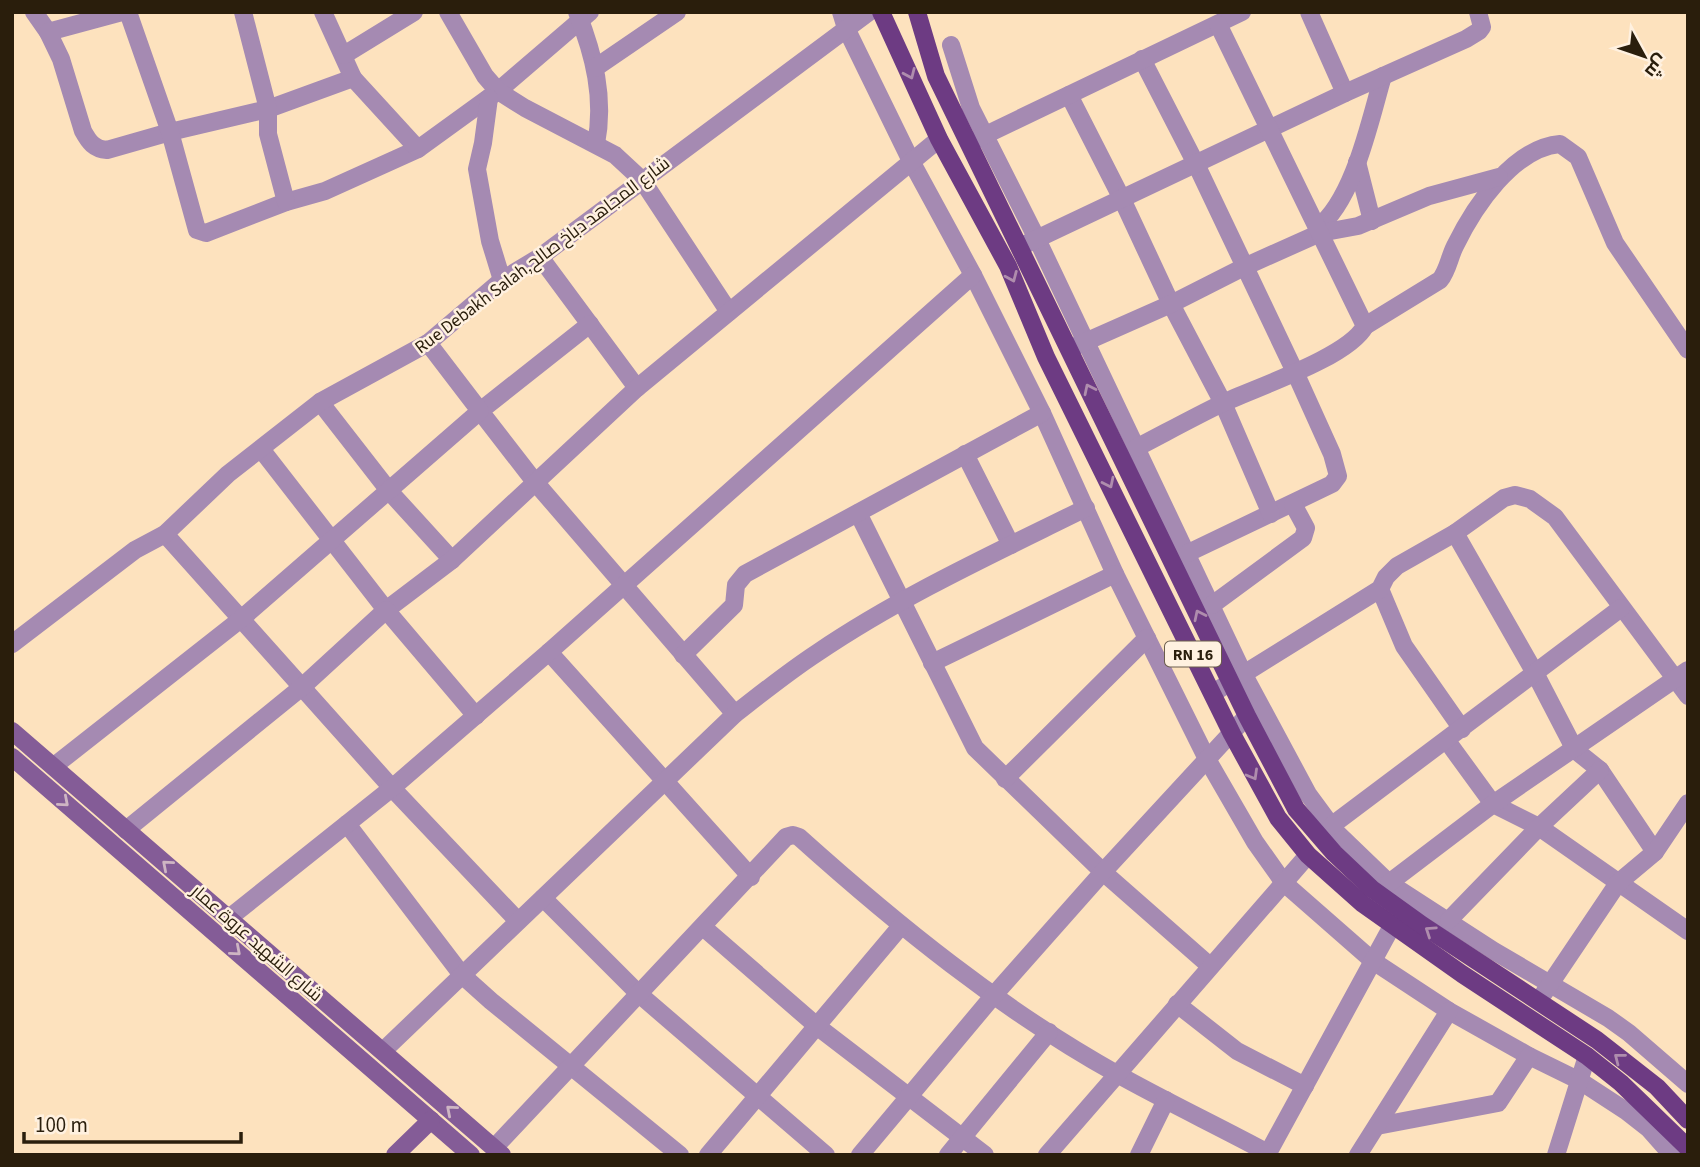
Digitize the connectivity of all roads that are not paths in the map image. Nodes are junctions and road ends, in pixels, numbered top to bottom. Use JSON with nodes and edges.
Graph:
{"nodes":[{"id":1,"x":34,"y":12,"type":"edge"},
{"id":2,"x":122,"y":12,"type":"edge"},
{"id":3,"x":128,"y":12,"type":"edge"},
{"id":4,"x":243,"y":12,"type":"edge"},
{"id":5,"x":323,"y":12,"type":"edge"},
{"id":6,"x":414,"y":12,"type":"edge"},
{"id":7,"x":448,"y":12,"type":"edge"},
{"id":8,"x":677,"y":12,"type":"edge"},
{"id":9,"x":869,"y":12,"type":"edge"},
{"id":10,"x":881,"y":12,"type":"edge"},
{"id":11,"x":917,"y":12,"type":"edge"},
{"id":12,"x":927,"y":12,"type":"edge"},
{"id":13,"x":1242,"y":12,"type":"edge"},
{"id":14,"x":1309,"y":12,"type":"edge"},
{"id":15,"x":1478,"y":12,"type":"edge"},
{"id":16,"x":582,"y":15,"type":"edge"},
{"id":17,"x":844,"y":20,"type":"edge"},
{"id":18,"x":1218,"y":23,"type":"junction"},
{"id":19,"x":48,"y":32,"type":"junction"},
{"id":20,"x":922,"y":34,"type":"junction"},
{"id":21,"x":951,"y":46,"type":"dead end"},
{"id":22,"x":344,"y":55,"type":"junction"},
{"id":23,"x":1142,"y":59,"type":"junction"},
{"id":24,"x":595,"y":68,"type":"junction"},
{"id":25,"x":1383,"y":76,"type":"junction"},
{"id":26,"x":353,"y":78,"type":"junction"},
{"id":27,"x":1345,"y":93,"type":"junction"},
{"id":28,"x":494,"y":94,"type":"junction"},
{"id":29,"x":1069,"y":95,"type":"junction"},
{"id":30,"x":268,"y":109,"type":"junction"},
{"id":31,"x":1268,"y":130,"type":"junction"},
{"id":32,"x":170,"y":132,"type":"junction"},
{"id":33,"x":939,"y":139,"type":"junction"},
{"id":34,"x":977,"y":139,"type":"junction"},
{"id":35,"x":596,"y":144,"type":"junction"},
{"id":36,"x":418,"y":149,"type":"junction"},
{"id":37,"x":911,"y":161,"type":"junction"},
{"id":38,"x":1357,"y":162,"type":"junction"},
{"id":39,"x":1196,"y":164,"type":"junction"},
{"id":40,"x":1499,"y":177,"type":"junction"},
{"id":41,"x":642,"y":180,"type":"junction"},
{"id":42,"x":1460,"y":188,"type":"junction"},
{"id":43,"x":1122,"y":199,"type":"junction"},
{"id":44,"x":286,"y":202,"type":"junction"},
{"id":45,"x":1477,"y":210,"type":"junction"},
{"id":46,"x":1372,"y":221,"type":"junction"},
{"id":47,"x":1319,"y":231,"type":"junction"},
{"id":48,"x":1037,"y":239,"type":"junction"},
{"id":49,"x":1020,"y":247,"type":"junction"},
{"id":50,"x":540,"y":257,"type":"junction"},
{"id":51,"x":1244,"y":267,"type":"junction"},
{"id":52,"x":973,"y":275,"type":"junction"},
{"id":53,"x":502,"y":280,"type":"junction"},
{"id":54,"x":1171,"y":304,"type":"junction"},
{"id":55,"x":729,"y":312,"type":"junction"},
{"id":56,"x":590,"y":324,"type":"junction"},
{"id":57,"x":1365,"y":326,"type":"junction"},
{"id":58,"x":428,"y":343,"type":"junction"},
{"id":59,"x":1078,"y":345,"type":"junction"},
{"id":60,"x":1688,"y":350,"type":"edge"},
{"id":61,"x":1295,"y":372,"type":"junction"},
{"id":62,"x":637,"y":388,"type":"junction"},
{"id":63,"x":320,"y":402,"type":"junction"},
{"id":64,"x":1223,"y":403,"type":"junction"},
{"id":65,"x":480,"y":411,"type":"junction"},
{"id":66,"x":1042,"y":413,"type":"junction"},
{"id":67,"x":1136,"y":448,"type":"junction"},
{"id":68,"x":261,"y":449,"type":"junction"},
{"id":69,"x":965,"y":454,"type":"junction"},
{"id":70,"x":535,"y":482,"type":"junction"},
{"id":71,"x":390,"y":492,"type":"junction"},
{"id":72,"x":1293,"y":504,"type":"junction"},
{"id":73,"x":1086,"y":508,"type":"junction"},
{"id":74,"x":859,"y":513,"type":"junction"},
{"id":75,"x":1271,"y":514,"type":"junction"},
{"id":76,"x":1455,"y":533,"type":"junction"},
{"id":77,"x":165,"y":534,"type":"junction"},
{"id":78,"x":331,"y":540,"type":"junction"},
{"id":79,"x":1011,"y":545,"type":"junction"},
{"id":80,"x":1188,"y":553,"type":"junction"},
{"id":81,"x":452,"y":560,"type":"junction"},
{"id":82,"x":1115,"y":574,"type":"junction"},
{"id":83,"x":624,"y":585,"type":"junction"},
{"id":84,"x":1380,"y":589,"type":"junction"},
{"id":85,"x":902,"y":602,"type":"junction"},
{"id":86,"x":1212,"y":605,"type":"junction"},
{"id":87,"x":1621,"y":608,"type":"junction"},
{"id":88,"x":386,"y":610,"type":"junction"},
{"id":89,"x":241,"y":619,"type":"junction"},
{"id":90,"x":1147,"y":638,"type":"junction"},
{"id":91,"x":12,"y":644,"type":"edge"},
{"id":92,"x":549,"y":652,"type":"junction"},
{"id":93,"x":683,"y":654,"type":"junction"},
{"id":94,"x":932,"y":663,"type":"junction"},
{"id":95,"x":1535,"y":673,"type":"junction"},
{"id":96,"x":1681,"y":675,"type":"edge"},
{"id":97,"x":1238,"y":679,"type":"junction"},
{"id":98,"x":302,"y":687,"type":"junction"},
{"id":99,"x":1213,"y":694,"type":"junction"},
{"id":100,"x":1688,"y":696,"type":"edge"},
{"id":101,"x":735,"y":714,"type":"junction"},
{"id":102,"x":476,"y":716,"type":"junction"},
{"id":103,"x":1247,"y":716,"type":"junction"},
{"id":104,"x":1462,"y":729,"type":"junction"},
{"id":105,"x":12,"y":731,"type":"edge"},
{"id":106,"x":1232,"y":734,"type":"junction"},
{"id":107,"x":1444,"y":742,"type":"junction"},
{"id":108,"x":1575,"y":750,"type":"junction"},
{"id":109,"x":12,"y":757,"type":"edge"},
{"id":110,"x":1207,"y":759,"type":"junction"},
{"id":111,"x":54,"y":766,"type":"junction"},
{"id":112,"x":1600,"y":770,"type":"junction"},
{"id":113,"x":1005,"y":779,"type":"junction"},
{"id":114,"x":665,"y":781,"type":"junction"},
{"id":115,"x":392,"y":788,"type":"junction"},
{"id":116,"x":1688,"y":803,"type":"edge"},
{"id":117,"x":1493,"y":804,"type":"junction"},
{"id":118,"x":347,"y":824,"type":"junction"},
{"id":119,"x":1331,"y":826,"type":"junction"},
{"id":120,"x":1539,"y":827,"type":"junction"},
{"id":121,"x":126,"y":830,"type":"junction"},
{"id":122,"x":1655,"y":852,"type":"junction"},
{"id":123,"x":1308,"y":855,"type":"junction"},
{"id":124,"x":1103,"y":872,"type":"junction"},
{"id":125,"x":751,"y":877,"type":"junction"},
{"id":126,"x":1284,"y":883,"type":"junction"},
{"id":127,"x":1389,"y":883,"type":"junction"},
{"id":128,"x":1618,"y":883,"type":"junction"},
{"id":129,"x":543,"y":898,"type":"junction"},
{"id":130,"x":229,"y":918,"type":"junction"},
{"id":131,"x":1449,"y":920,"type":"junction"},
{"id":132,"x":518,"y":921,"type":"junction"},
{"id":133,"x":901,"y":926,"type":"junction"},
{"id":134,"x":1392,"y":926,"type":"junction"},
{"id":135,"x":703,"y":927,"type":"junction"},
{"id":136,"x":1688,"y":932,"type":"edge"},
{"id":137,"x":1373,"y":961,"type":"junction"},
{"id":138,"x":1210,"y":966,"type":"junction"},
{"id":139,"x":462,"y":975,"type":"junction"},
{"id":140,"x":1549,"y":985,"type":"junction"},
{"id":141,"x":639,"y":994,"type":"junction"},
{"id":142,"x":995,"y":995,"type":"junction"},
{"id":143,"x":1538,"y":1002,"type":"junction"},
{"id":144,"x":1177,"y":1004,"type":"junction"},
{"id":145,"x":1449,"y":1011,"type":"junction"},
{"id":146,"x":818,"y":1027,"type":"junction"},
{"id":147,"x":1049,"y":1032,"type":"junction"},
{"id":148,"x":383,"y":1051,"type":"junction"},
{"id":149,"x":1530,"y":1056,"type":"junction"},
{"id":150,"x":1587,"y":1056,"type":"junction"},
{"id":151,"x":571,"y":1066,"type":"junction"},
{"id":152,"x":1116,"y":1073,"type":"junction"},
{"id":153,"x":1687,"y":1079,"type":"edge"},
{"id":154,"x":1580,"y":1081,"type":"junction"},
{"id":155,"x":1305,"y":1086,"type":"junction"},
{"id":156,"x":1657,"y":1087,"type":"junction"},
{"id":157,"x":758,"y":1097,"type":"junction"},
{"id":158,"x":908,"y":1098,"type":"junction"},
{"id":159,"x":1166,"y":1100,"type":"junction"},
{"id":160,"x":431,"y":1120,"type":"junction"},
{"id":161,"x":1688,"y":1120,"type":"edge"},
{"id":162,"x":1377,"y":1126,"type":"junction"},
{"id":163,"x":961,"y":1138,"type":"junction"},
{"id":164,"x":1688,"y":1148,"type":"edge"},
{"id":165,"x":498,"y":1151,"type":"edge"},
{"id":166,"x":1267,"y":1154,"type":"edge"},
{"id":167,"x":395,"y":1155,"type":"edge"},
{"id":168,"x":471,"y":1155,"type":"edge"},
{"id":169,"x":680,"y":1155,"type":"edge"},
{"id":170,"x":708,"y":1155,"type":"edge"},
{"id":171,"x":826,"y":1155,"type":"edge"},
{"id":172,"x":860,"y":1155,"type":"edge"},
{"id":173,"x":948,"y":1155,"type":"edge"},
{"id":174,"x":985,"y":1155,"type":"edge"},
{"id":175,"x":1047,"y":1155,"type":"edge"},
{"id":176,"x":1139,"y":1155,"type":"edge"},
{"id":177,"x":1358,"y":1155,"type":"edge"},
{"id":178,"x":1556,"y":1155,"type":"edge"},
{"id":179,"x":1672,"y":1155,"type":"edge"}],
"edges":[{"from":1,"to":19,"type":"street"},
{"from":2,"to":19,"type":"street"},
{"from":3,"to":32,"type":"street"},
{"from":4,"to":30,"type":"street"},
{"from":5,"to":22,"type":"street"},
{"from":6,"to":22,"type":"street"},
{"from":7,"to":28,"type":"street"},
{"from":8,"to":24,"type":"street"},
{"from":9,"to":17,"type":"street","name":"Rue Debakh Salah,شارع المجاهد دباخ صالح"},
{"from":10,"to":33,"type":"main road","number":"RN 16","one_way":true},
{"from":11,"to":20,"type":"main road","number":"RN 16"},
{"from":12,"to":20,"type":"main road"},
{"from":13,"to":18,"type":"street"},
{"from":14,"to":27,"type":"street"},
{"from":15,"to":25,"type":"street"},
{"from":16,"to":24,"type":"street"},
{"from":16,"to":28,"type":"street"},
{"from":17,"to":37,"type":"street"},
{"from":17,"to":41,"type":"street","name":"Rue Debakh Salah,شارع المجاهد دباخ صالح"},
{"from":18,"to":23,"type":"street"},
{"from":18,"to":31,"type":"street"},
{"from":19,"to":32,"type":"street"},
{"from":20,"to":34,"type":"main road","number":"RN 16"},
{"from":21,"to":34,"type":"street"},
{"from":22,"to":26,"type":"street"},
{"from":23,"to":29,"type":"street"},
{"from":23,"to":39,"type":"street"},
{"from":24,"to":35,"type":"street"},
{"from":25,"to":27,"type":"street"},
{"from":25,"to":38,"type":"street"},
{"from":26,"to":30,"type":"street"},
{"from":26,"to":36,"type":"street"},
{"from":27,"to":31,"type":"street"},
{"from":28,"to":35,"type":"street"},
{"from":28,"to":36,"type":"street"},
{"from":28,"to":53,"type":"street"},
{"from":29,"to":34,"type":"street"},
{"from":29,"to":43,"type":"street"},
{"from":30,"to":32,"type":"street"},
{"from":30,"to":44,"type":"street"},
{"from":31,"to":39,"type":"street"},
{"from":31,"to":47,"type":"street"},
{"from":32,"to":44,"type":"street"},
{"from":33,"to":37,"type":"street"},
{"from":33,"to":99,"type":"main road","number":"RN 16","one_way":true},
{"from":34,"to":48,"type":"street"},
{"from":34,"to":49,"type":"main road","number":"RN 16"},
{"from":35,"to":41,"type":"street"},
{"from":36,"to":44,"type":"street"},
{"from":37,"to":52,"type":"street"},
{"from":37,"to":55,"type":"street"},
{"from":38,"to":46,"type":"street"},
{"from":38,"to":47,"type":"street"},
{"from":39,"to":43,"type":"street"},
{"from":39,"to":51,"type":"street"},
{"from":40,"to":42,"type":"street"},
{"from":40,"to":45,"type":"street"},
{"from":40,"to":60,"type":"street"},
{"from":41,"to":50,"type":"street","name":"Rue Debakh Salah,شارع المجاهد دباخ صالح"},
{"from":41,"to":55,"type":"street"},
{"from":42,"to":45,"type":"street"},
{"from":42,"to":46,"type":"street"},
{"from":43,"to":48,"type":"street"},
{"from":43,"to":54,"type":"street"},
{"from":45,"to":57,"type":"street"},
{"from":46,"to":47,"type":"street"},
{"from":47,"to":51,"type":"street"},
{"from":47,"to":57,"type":"street"},
{"from":48,"to":49,"type":"street"},
{"from":48,"to":59,"type":"street"},
{"from":49,"to":59,"type":"main road","number":"RN 16"},
{"from":50,"to":53,"type":"street","name":"Rue Debakh Salah,شارع المجاهد دباخ صالح"},
{"from":50,"to":56,"type":"street"},
{"from":51,"to":54,"type":"street"},
{"from":51,"to":61,"type":"street"},
{"from":52,"to":66,"type":"street"},
{"from":52,"to":83,"type":"street"},
{"from":53,"to":58,"type":"street","name":"Rue Debakh Salah,شارع المجاهد دباخ صالح"},
{"from":54,"to":59,"type":"street"},
{"from":54,"to":64,"type":"street"},
{"from":55,"to":62,"type":"street"},
{"from":56,"to":62,"type":"street"},
{"from":56,"to":65,"type":"street"},
{"from":57,"to":61,"type":"street"},
{"from":58,"to":63,"type":"street","name":"Rue Debakh Salah,شارع المجاهد دباخ صالح"},
{"from":58,"to":65,"type":"street"},
{"from":59,"to":67,"type":"street"},
{"from":97,"to":59,"type":"main road","number":"RN 16","one_way":true},
{"from":61,"to":64,"type":"street"},
{"from":61,"to":72,"type":"street"},
{"from":62,"to":70,"type":"street"},
{"from":63,"to":68,"type":"street","name":"Rue Debakh Salah,شارع المجاهد دباخ صالح"},
{"from":63,"to":71,"type":"street"},
{"from":64,"to":67,"type":"street"},
{"from":64,"to":75,"type":"street"},
{"from":65,"to":70,"type":"street"},
{"from":65,"to":71,"type":"street"},
{"from":66,"to":69,"type":"street"},
{"from":66,"to":73,"type":"street"},
{"from":67,"to":80,"type":"street"},
{"from":68,"to":77,"type":"street","name":"Rue Debakh Salah,شارع المجاهد دباخ صالح"},
{"from":68,"to":78,"type":"street"},
{"from":69,"to":74,"type":"street"},
{"from":69,"to":79,"type":"street"},
{"from":70,"to":81,"type":"street"},
{"from":70,"to":83,"type":"street"},
{"from":71,"to":78,"type":"street"},
{"from":71,"to":81,"type":"street"},
{"from":72,"to":75,"type":"street"},
{"from":72,"to":86,"type":"street"},
{"from":73,"to":79,"type":"street"},
{"from":73,"to":82,"type":"street"},
{"from":74,"to":85,"type":"street"},
{"from":74,"to":93,"type":"street"},
{"from":75,"to":80,"type":"street"},
{"from":76,"to":84,"type":"street"},
{"from":76,"to":87,"type":"street"},
{"from":76,"to":95,"type":"street"},
{"from":77,"to":89,"type":"street"},
{"from":77,"to":91,"type":"street","name":"Rue Debakh Salah,شارع المجاهد دباخ صالح"},
{"from":78,"to":88,"type":"street"},
{"from":78,"to":89,"type":"street"},
{"from":79,"to":85,"type":"street"},
{"from":80,"to":86,"type":"street"},
{"from":81,"to":88,"type":"street"},
{"from":82,"to":90,"type":"street"},
{"from":82,"to":94,"type":"street"},
{"from":83,"to":92,"type":"street"},
{"from":83,"to":93,"type":"street"},
{"from":84,"to":97,"type":"street"},
{"from":84,"to":104,"type":"street"},
{"from":85,"to":94,"type":"street"},
{"from":85,"to":101,"type":"street"},
{"from":86,"to":97,"type":"street"},
{"from":87,"to":95,"type":"street"},
{"from":87,"to":96,"type":"street"},
{"from":88,"to":98,"type":"street"},
{"from":88,"to":102,"type":"street"},
{"from":89,"to":98,"type":"street"},
{"from":89,"to":111,"type":"street"},
{"from":90,"to":110,"type":"street"},
{"from":90,"to":113,"type":"street"},
{"from":92,"to":102,"type":"street"},
{"from":92,"to":114,"type":"street"},
{"from":93,"to":101,"type":"street"},
{"from":94,"to":113,"type":"street"},
{"from":95,"to":104,"type":"street"},
{"from":95,"to":108,"type":"street"},
{"from":96,"to":100,"type":"street"},
{"from":96,"to":108,"type":"street"},
{"from":97,"to":99,"type":"street"},
{"from":97,"to":103,"type":"main road","number":"RN 16"},
{"from":97,"to":119,"type":"street"},
{"from":98,"to":115,"type":"street"},
{"from":98,"to":121,"type":"street"},
{"from":99,"to":106,"type":"main road","number":"RN 16"},
{"from":101,"to":114,"type":"street"},
{"from":102,"to":115,"type":"street"},
{"from":103,"to":106,"type":"street"},
{"from":143,"to":103,"type":"main road","number":"RN 16","one_way":true},
{"from":104,"to":107,"type":"street"},
{"from":105,"to":111,"type":"street","name":"شارع الشهيد عروة عمار"},
{"from":106,"to":110,"type":"street"},
{"from":106,"to":123,"type":"main road","number":"RN 16","one_way":true},
{"from":107,"to":117,"type":"street"},
{"from":107,"to":119,"type":"street"},
{"from":108,"to":112,"type":"street"},
{"from":108,"to":117,"type":"street"},
{"from":109,"to":160,"type":"street","name":"شارع الشهيد عروة عمار","one_way":true},
{"from":110,"to":124,"type":"street"},
{"from":110,"to":126,"type":"street"},
{"from":111,"to":121,"type":"street","name":"شارع الشهيد عروة عمار"},
{"from":112,"to":120,"type":"street"},
{"from":112,"to":122,"type":"street"},
{"from":113,"to":124,"type":"street"},
{"from":114,"to":125,"type":"street"},
{"from":114,"to":129,"type":"street"},
{"from":115,"to":118,"type":"street"},
{"from":115,"to":132,"type":"street"},
{"from":116,"to":122,"type":"street"},
{"from":117,"to":120,"type":"street"},
{"from":117,"to":127,"type":"street"},
{"from":118,"to":130,"type":"street"},
{"from":118,"to":139,"type":"street"},
{"from":119,"to":127,"type":"street"},
{"from":120,"to":128,"type":"street"},
{"from":120,"to":131,"type":"street"},
{"from":130,"to":121,"type":"street","name":"شارع الشهيد عروة عمار","one_way":true},
{"from":122,"to":128,"type":"street"},
{"from":123,"to":126,"type":"street"},
{"from":123,"to":134,"type":"main road","number":"RN 16"},
{"from":124,"to":138,"type":"street"},
{"from":124,"to":142,"type":"street"},
{"from":125,"to":133,"type":"street"},
{"from":125,"to":135,"type":"street"},
{"from":126,"to":137,"type":"street"},
{"from":126,"to":138,"type":"street"},
{"from":127,"to":131,"type":"street"},
{"from":128,"to":136,"type":"street"},
{"from":128,"to":140,"type":"street"},
{"from":129,"to":132,"type":"street"},
{"from":129,"to":141,"type":"street"},
{"from":130,"to":148,"type":"street","name":"شارع الشهيد عروة عمار"},
{"from":131,"to":140,"type":"street"},
{"from":132,"to":139,"type":"street"},
{"from":133,"to":142,"type":"street"},
{"from":133,"to":146,"type":"street"},
{"from":134,"to":137,"type":"street"},
{"from":134,"to":150,"type":"main road","number":"RN 16"},
{"from":135,"to":141,"type":"street"},
{"from":135,"to":146,"type":"street"},
{"from":137,"to":145,"type":"street"},
{"from":137,"to":155,"type":"street"},
{"from":138,"to":144,"type":"street"},
{"from":139,"to":148,"type":"street"},
{"from":139,"to":151,"type":"street"},
{"from":140,"to":143,"type":"street"},
{"from":140,"to":153,"type":"street"},
{"from":141,"to":151,"type":"street"},
{"from":141,"to":157,"type":"street"},
{"from":142,"to":147,"type":"street"},
{"from":142,"to":158,"type":"street"},
{"from":156,"to":143,"type":"main road","number":"RN 16","one_way":true},
{"from":144,"to":152,"type":"street"},
{"from":144,"to":155,"type":"street"},
{"from":145,"to":149,"type":"street"},
{"from":145,"to":162,"type":"street"},
{"from":146,"to":157,"type":"street"},
{"from":146,"to":158,"type":"street"},
{"from":147,"to":152,"type":"street"},
{"from":147,"to":163,"type":"street"},
{"from":165,"to":148,"type":"street","name":"شارع الشهيد عروة عمار","one_way":true},
{"from":149,"to":154,"type":"street"},
{"from":149,"to":162,"type":"street"},
{"from":150,"to":154,"type":"street"},
{"from":150,"to":164,"type":"main road","number":"RN 16"},
{"from":151,"to":165,"type":"street"},
{"from":151,"to":169,"type":"street"},
{"from":152,"to":159,"type":"street"},
{"from":152,"to":175,"type":"street"},
{"from":153,"to":156,"type":"street"},
{"from":154,"to":178,"type":"street"},
{"from":154,"to":179,"type":"street"},
{"from":155,"to":166,"type":"street"},
{"from":156,"to":161,"type":"main road","number":"RN 16"},
{"from":157,"to":170,"type":"street"},
{"from":157,"to":171,"type":"street"},
{"from":158,"to":163,"type":"street"},
{"from":158,"to":172,"type":"street"},
{"from":159,"to":166,"type":"street"},
{"from":159,"to":176,"type":"street"},
{"from":160,"to":167,"type":"street"},
{"from":160,"to":168,"type":"street","name":"شارع الشهيد عروة عمار"},
{"from":162,"to":177,"type":"street"},
{"from":163,"to":173,"type":"street"},
{"from":163,"to":174,"type":"street"}]}
